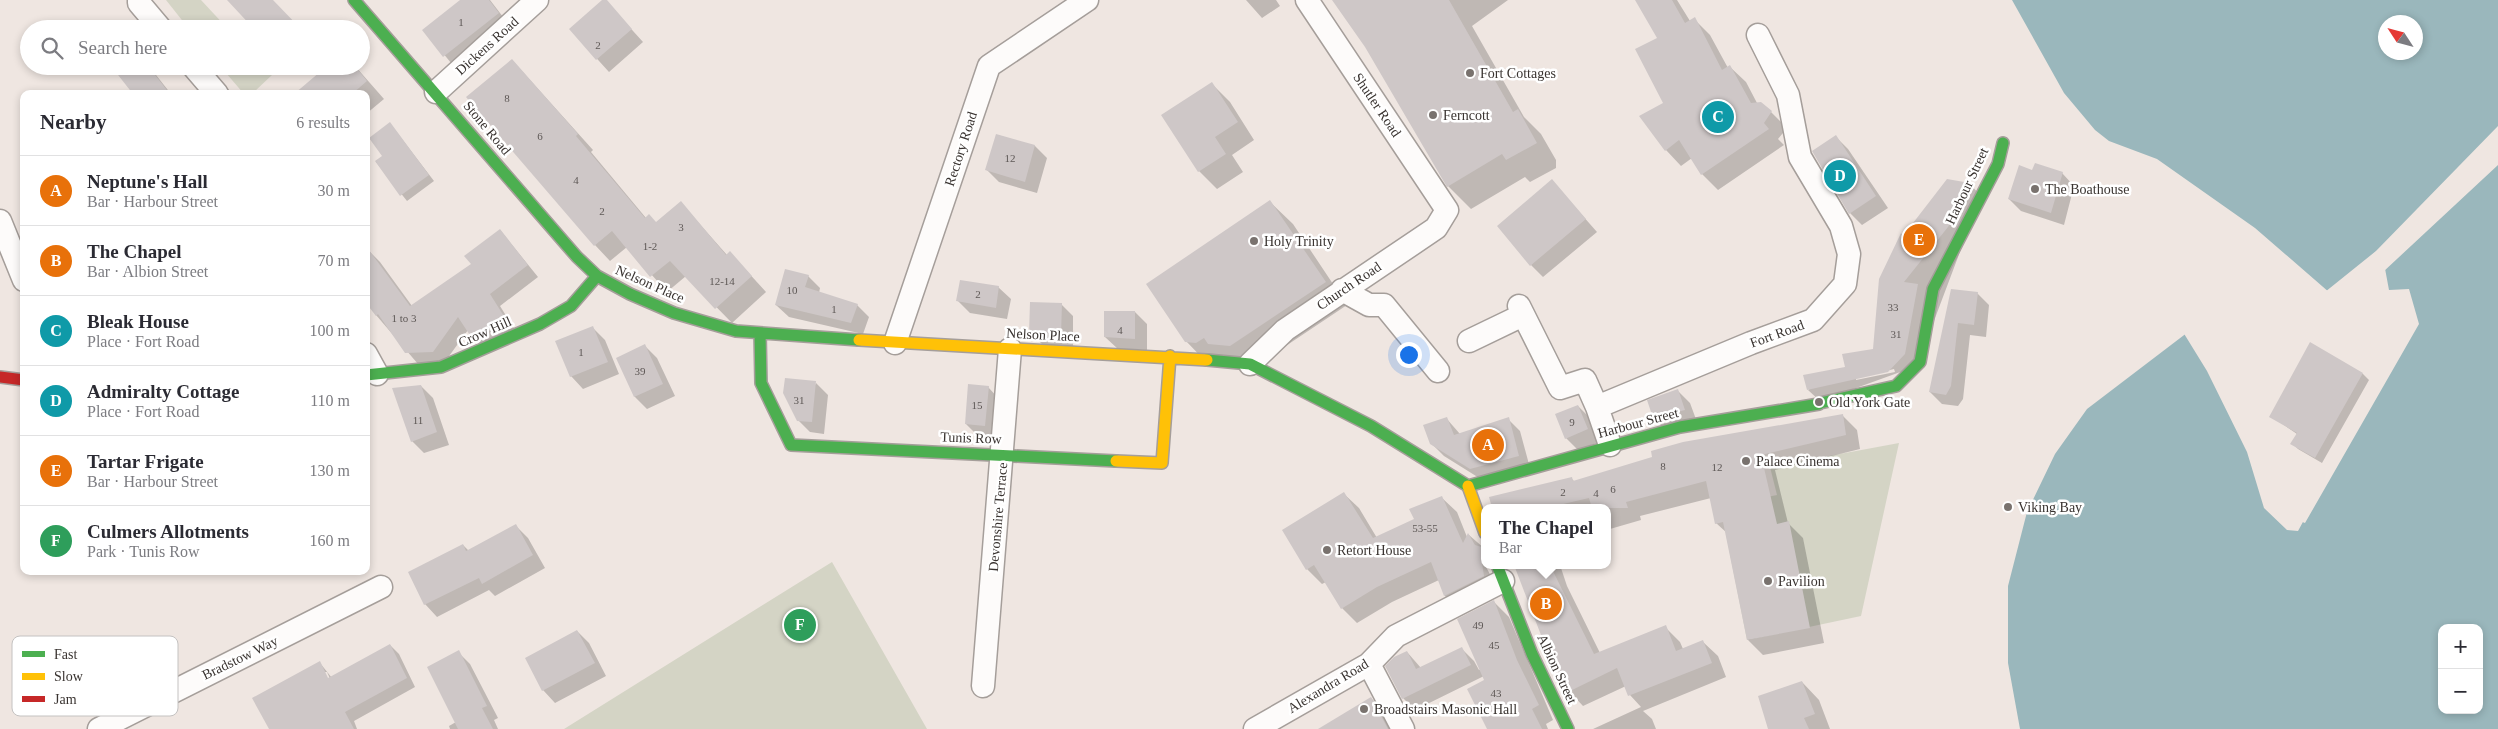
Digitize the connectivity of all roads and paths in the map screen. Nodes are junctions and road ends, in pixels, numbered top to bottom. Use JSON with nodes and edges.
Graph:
{"nodes":[{"id":1,"x":139,"y":0,"type":"edge"},
{"id":2,"x":354,"y":0,"type":"edge"},
{"id":3,"x":537,"y":0,"type":"edge"},
{"id":4,"x":1087,"y":0,"type":"edge"},
{"id":5,"x":1307,"y":0,"type":"edge"},
{"id":6,"x":153,"y":20,"type":"edge"},
{"id":7,"x":1758,"y":36,"type":"dead end"},
{"id":8,"x":201,"y":75,"type":"edge"},
{"id":9,"x":214,"y":90,"type":"edge"},
{"id":10,"x":436,"y":92,"type":"junction"},
{"id":11,"x":2003,"y":143,"type":"dead end"},
{"id":12,"x":1447,"y":210,"type":"joint"},
{"id":13,"x":0,"y":221,"type":"edge"},
{"id":14,"x":20,"y":270,"type":"edge"},
{"id":15,"x":597,"y":276,"type":"junction"},
{"id":16,"x":1342,"y":290,"type":"junction"},
{"id":17,"x":760,"y":333,"type":"junction"},
{"id":18,"x":1469,"y":341,"type":"dead end"},
{"id":19,"x":896,"y":343,"type":"junction"},
{"id":20,"x":1010,"y":349,"type":"junction"},
{"id":21,"x":1170,"y":356,"type":"junction"},
{"id":22,"x":1250,"y":364,"type":"junction"},
{"id":23,"x":1438,"y":371,"type":"dead end"},
{"id":24,"x":372,"y":375,"type":"edge"},
{"id":25,"x":0,"y":377,"type":"edge"},
{"id":26,"x":20,"y":380,"type":"edge"},
{"id":27,"x":1597,"y":407,"type":"junction"},
{"id":28,"x":1610,"y":445,"type":"junction"},
{"id":29,"x":1003,"y":454,"type":"junction"},
{"id":30,"x":1468,"y":486,"type":"junction"},
{"id":31,"x":1481,"y":522,"type":"edge"},
{"id":32,"x":1500,"y":573,"type":"edge"},
{"id":33,"x":381,"y":587,"type":"dead end"},
{"id":34,"x":1369,"y":664,"type":"junction"},
{"id":35,"x":983,"y":686,"type":"dead end"},
{"id":36,"x":178,"y":689,"type":"edge"},
{"id":37,"x":125,"y":716,"type":"edge"},
{"id":38,"x":99,"y":729,"type":"edge"},
{"id":39,"x":1255,"y":729,"type":"edge"},
{"id":40,"x":1403,"y":729,"type":"edge"},
{"id":41,"x":1568,"y":729,"type":"edge"}],
"edges":[{"from":1,"to":6,"type":"street"},
{"from":2,"to":10,"type":"street","name":"Stone Road"},
{"from":3,"to":10,"type":"street","name":"Dickens Road"},
{"from":4,"to":19,"type":"street","name":"Rectory Road"},
{"from":5,"to":12,"type":"street","name":"Shutler Road"},
{"from":7,"to":27,"type":"street","name":"Fort Road"},
{"from":8,"to":9,"type":"street"},
{"from":10,"to":15,"type":"street","name":"Stone Road"},
{"from":11,"to":28,"type":"street","name":"Harbour Street"},
{"from":12,"to":16,"type":"street","name":"Church Road"},
{"from":13,"to":14,"type":"street"},
{"from":15,"to":17,"type":"street","name":"Nelson Place"},
{"from":15,"to":24,"type":"street","name":"Crow Hill"},
{"from":16,"to":22,"type":"street","name":"Church Road"},
{"from":16,"to":23,"type":"street"},
{"from":17,"to":19,"type":"street","name":"Nelson Place"},
{"from":17,"to":29,"type":"street","name":"Tunis Row"},
{"from":18,"to":27,"type":"street"},
{"from":19,"to":20,"type":"street","name":"Nelson Place"},
{"from":20,"to":21,"type":"street","name":"Nelson Place"},
{"from":20,"to":29,"type":"street","name":"Devonshire Terrace"},
{"from":21,"to":22,"type":"street","name":"Nelson Place"},
{"from":21,"to":29,"type":"street","name":"Tunis Row"},
{"from":22,"to":30,"type":"street","name":"Nelson Place"},
{"from":25,"to":26,"type":"street"},
{"from":27,"to":28,"type":"street"},
{"from":28,"to":30,"type":"street","name":"Harbour Street"},
{"from":29,"to":35,"type":"street","name":"Devonshire Terrace"},
{"from":30,"to":31,"type":"street"},
{"from":32,"to":34,"type":"street","name":"Alexandra Road"},
{"from":32,"to":41,"type":"street","name":"Albion Street"},
{"from":33,"to":36,"type":"street","name":"Bradstow Way"},
{"from":34,"to":39,"type":"street","name":"Alexandra Road"},
{"from":34,"to":40,"type":"street"},
{"from":37,"to":38,"type":"street","name":"Bradstow Way"}]}
